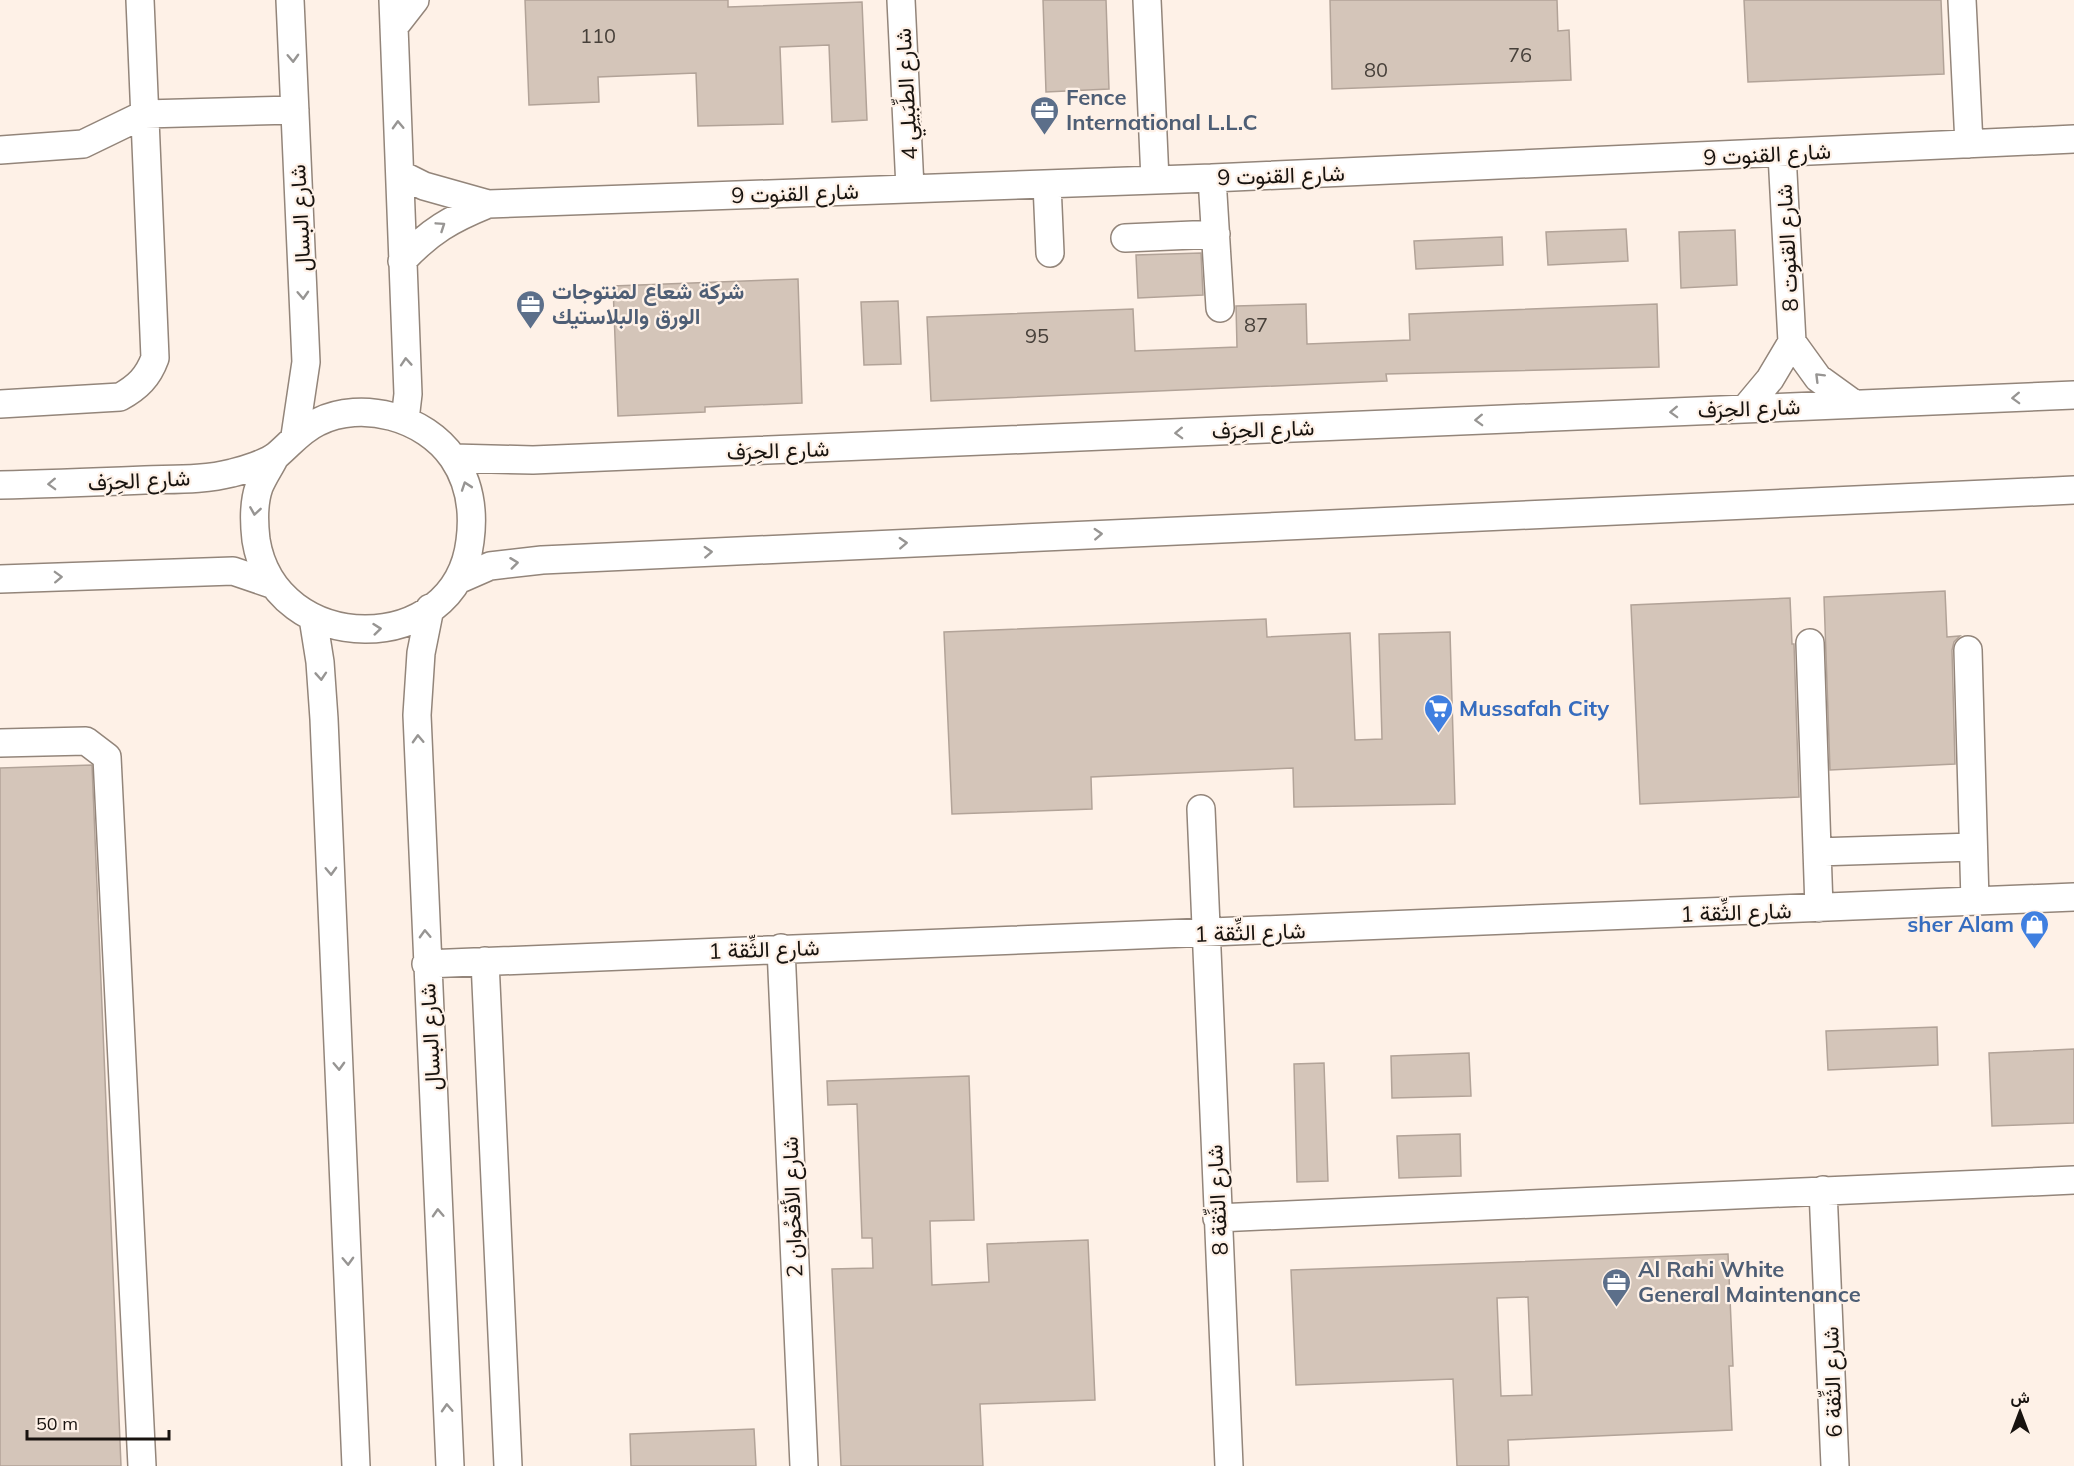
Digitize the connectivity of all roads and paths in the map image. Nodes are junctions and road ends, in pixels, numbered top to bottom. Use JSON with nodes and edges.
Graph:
{"nodes":[{"id":1,"x":140,"y":0,"type":"edge"},
{"id":2,"x":290,"y":0,"type":"edge"},
{"id":3,"x":393,"y":0,"type":"edge"},
{"id":4,"x":415,"y":0,"type":"edge"},
{"id":5,"x":901,"y":0,"type":"edge"},
{"id":6,"x":1147,"y":0,"type":"edge"},
{"id":7,"x":1962,"y":0,"type":"edge"},
{"id":8,"x":394,"y":27,"type":"junction"},
{"id":9,"x":295,"y":110,"type":"junction"},
{"id":10,"x":145,"y":114,"type":"junction"},
{"id":11,"x":2074,"y":139,"type":"edge"},
{"id":12,"x":1969,"y":144,"type":"junction"},
{"id":13,"x":0,"y":150,"type":"edge"},
{"id":14,"x":1782,"y":154,"type":"junction"},
{"id":15,"x":400,"y":174,"type":"junction"},
{"id":16,"x":1212,"y":178,"type":"junction"},
{"id":17,"x":1155,"y":180,"type":"junction"},
{"id":18,"x":1047,"y":184,"type":"junction"},
{"id":19,"x":910,"y":188,"type":"junction"},
{"id":20,"x":488,"y":204,"type":"junction"},
{"id":21,"x":1216,"y":234,"type":"junction"},
{"id":22,"x":1125,"y":238,"type":"dead end"},
{"id":23,"x":1050,"y":253,"type":"dead end"},
{"id":24,"x":402,"y":261,"type":"junction"},
{"id":25,"x":1220,"y":308,"type":"dead end"},
{"id":26,"x":1792,"y":342,"type":"junction"},
{"id":27,"x":2074,"y":395,"type":"edge"},
{"id":28,"x":0,"y":404,"type":"edge"},
{"id":29,"x":1854,"y":404,"type":"junction"},
{"id":30,"x":1745,"y":409,"type":"junction"},
{"id":31,"x":405,"y":420,"type":"junction"},
{"id":32,"x":295,"y":436,"type":"junction"},
{"id":33,"x":275,"y":457,"type":"junction"},
{"id":34,"x":453,"y":458,"type":"junction"},
{"id":35,"x":0,"y":485,"type":"edge"},
{"id":36,"x":2074,"y":490,"type":"edge"},
{"id":37,"x":0,"y":579,"type":"edge"},
{"id":38,"x":458,"y":580,"type":"junction"},
{"id":39,"x":274,"y":585,"type":"junction"},
{"id":40,"x":430,"y":608,"type":"junction"},
{"id":41,"x":313,"y":618,"type":"junction"},
{"id":42,"x":1810,"y":643,"type":"dead end"},
{"id":43,"x":1968,"y":650,"type":"dead end"},
{"id":44,"x":0,"y":743,"type":"edge"},
{"id":45,"x":1201,"y":809,"type":"dead end"},
{"id":46,"x":1974,"y":847,"type":"junction"},
{"id":47,"x":1817,"y":852,"type":"junction"},
{"id":48,"x":2074,"y":897,"type":"edge"},
{"id":49,"x":1975,"y":901,"type":"junction"},
{"id":50,"x":1819,"y":908,"type":"junction"},
{"id":51,"x":1204,"y":934,"type":"junction"},
{"id":52,"x":781,"y":948,"type":"junction"},
{"id":53,"x":485,"y":961,"type":"junction"},
{"id":54,"x":426,"y":964,"type":"junction"},
{"id":55,"x":2074,"y":1180,"type":"edge"},
{"id":56,"x":1823,"y":1190,"type":"junction"},
{"id":57,"x":1217,"y":1218,"type":"junction"},
{"id":58,"x":142,"y":1466,"type":"edge"},
{"id":59,"x":356,"y":1466,"type":"edge"},
{"id":60,"x":450,"y":1466,"type":"edge"},
{"id":61,"x":508,"y":1466,"type":"edge"},
{"id":62,"x":804,"y":1466,"type":"edge"},
{"id":63,"x":1229,"y":1466,"type":"edge"},
{"id":64,"x":1835,"y":1466,"type":"edge"}],
"edges":[{"from":1,"to":10,"type":"street"},
{"from":2,"to":9,"type":"street","name":"شارع البسال","one_way":true},
{"from":3,"to":8,"type":"street"},
{"from":4,"to":8,"type":"street"},
{"from":5,"to":19,"type":"street","name":"شارع الطِّبَيلِي 4"},
{"from":6,"to":17,"type":"street"},
{"from":7,"to":12,"type":"street"},
{"from":15,"to":8,"type":"street","one_way":true},
{"from":9,"to":10,"type":"street"},
{"from":9,"to":32,"type":"street","name":"شارع البسال","one_way":true},
{"from":10,"to":13,"type":"street"},
{"from":10,"to":28,"type":"street"},
{"from":11,"to":12,"type":"street","name":"شارع القنوت 9"},
{"from":12,"to":14,"type":"street","name":"شارع القنوت 9"},
{"from":14,"to":16,"type":"street","name":"شارع القنوت 9"},
{"from":14,"to":26,"type":"street","name":"شارع القنوت 8"},
{"from":15,"to":20,"type":"street","name":"شارع القنوت 9"},
{"from":15,"to":24,"type":"street"},
{"from":16,"to":17,"type":"street","name":"شارع القنوت 9"},
{"from":16,"to":21,"type":"street"},
{"from":17,"to":18,"type":"street","name":"شارع القنوت 9"},
{"from":18,"to":19,"type":"street","name":"شارع القنوت 9"},
{"from":18,"to":23,"type":"street"},
{"from":19,"to":20,"type":"street","name":"شارع القنوت 9"},
{"from":24,"to":20,"type":"street","name":"شارع القنوت 9","one_way":true},
{"from":21,"to":22,"type":"street"},
{"from":21,"to":25,"type":"street"},
{"from":31,"to":24,"type":"street","one_way":true},
{"from":29,"to":26,"type":"street","name":"شارع القنوت 8","one_way":true},
{"from":26,"to":30,"type":"street","name":"شارع القنوت 8"},
{"from":27,"to":29,"type":"street","name":"شارع الحِرَف","one_way":true},
{"from":29,"to":30,"type":"street","name":"شارع الحِرَف"},
{"from":30,"to":34,"type":"street","name":"شارع الحِرَف","one_way":true},
{"from":31,"to":32,"type":"street"},
{"from":31,"to":34,"type":"street"},
{"from":32,"to":33,"type":"street"},
{"from":33,"to":35,"type":"street","name":"شارع الحِرَف","one_way":true},
{"from":33,"to":39,"type":"street","one_way":true},
{"from":38,"to":34,"type":"street","one_way":true},
{"from":38,"to":36,"type":"street","one_way":true},
{"from":37,"to":39,"type":"street","one_way":true},
{"from":38,"to":40,"type":"street"},
{"from":39,"to":41,"type":"street"},
{"from":41,"to":40,"type":"street","one_way":true},
{"from":54,"to":40,"type":"street","name":"شارع البسال","one_way":true},
{"from":41,"to":59,"type":"street","one_way":true},
{"from":42,"to":47,"type":"street"},
{"from":43,"to":46,"type":"street"},
{"from":44,"to":58,"type":"street"},
{"from":45,"to":51,"type":"street","name":"شارع الثِّقة 8"},
{"from":46,"to":47,"type":"street"},
{"from":46,"to":49,"type":"street"},
{"from":47,"to":50,"type":"street"},
{"from":48,"to":49,"type":"street","name":"شارع الثِّقة 1"},
{"from":49,"to":50,"type":"street","name":"شارع الثِّقة 1"},
{"from":50,"to":51,"type":"street","name":"شارع الثِّقة 1"},
{"from":51,"to":52,"type":"street","name":"شارع الثِّقة 1"},
{"from":51,"to":57,"type":"street","name":"شارع الثِّقة 8"},
{"from":52,"to":53,"type":"street","name":"شارع الثِّقة 1"},
{"from":52,"to":62,"type":"street","name":"شارع الأقحُوان 2"},
{"from":53,"to":54,"type":"street","name":"شارع الثِّقة 1"},
{"from":53,"to":61,"type":"street"},
{"from":60,"to":54,"type":"street","name":"شارع البسال","one_way":true},
{"from":55,"to":56,"type":"street"},
{"from":56,"to":57,"type":"street"},
{"from":56,"to":64,"type":"street","name":"شارع الثِّقة 6"},
{"from":57,"to":63,"type":"street","name":"شارع الثِّقة 8"}]}
